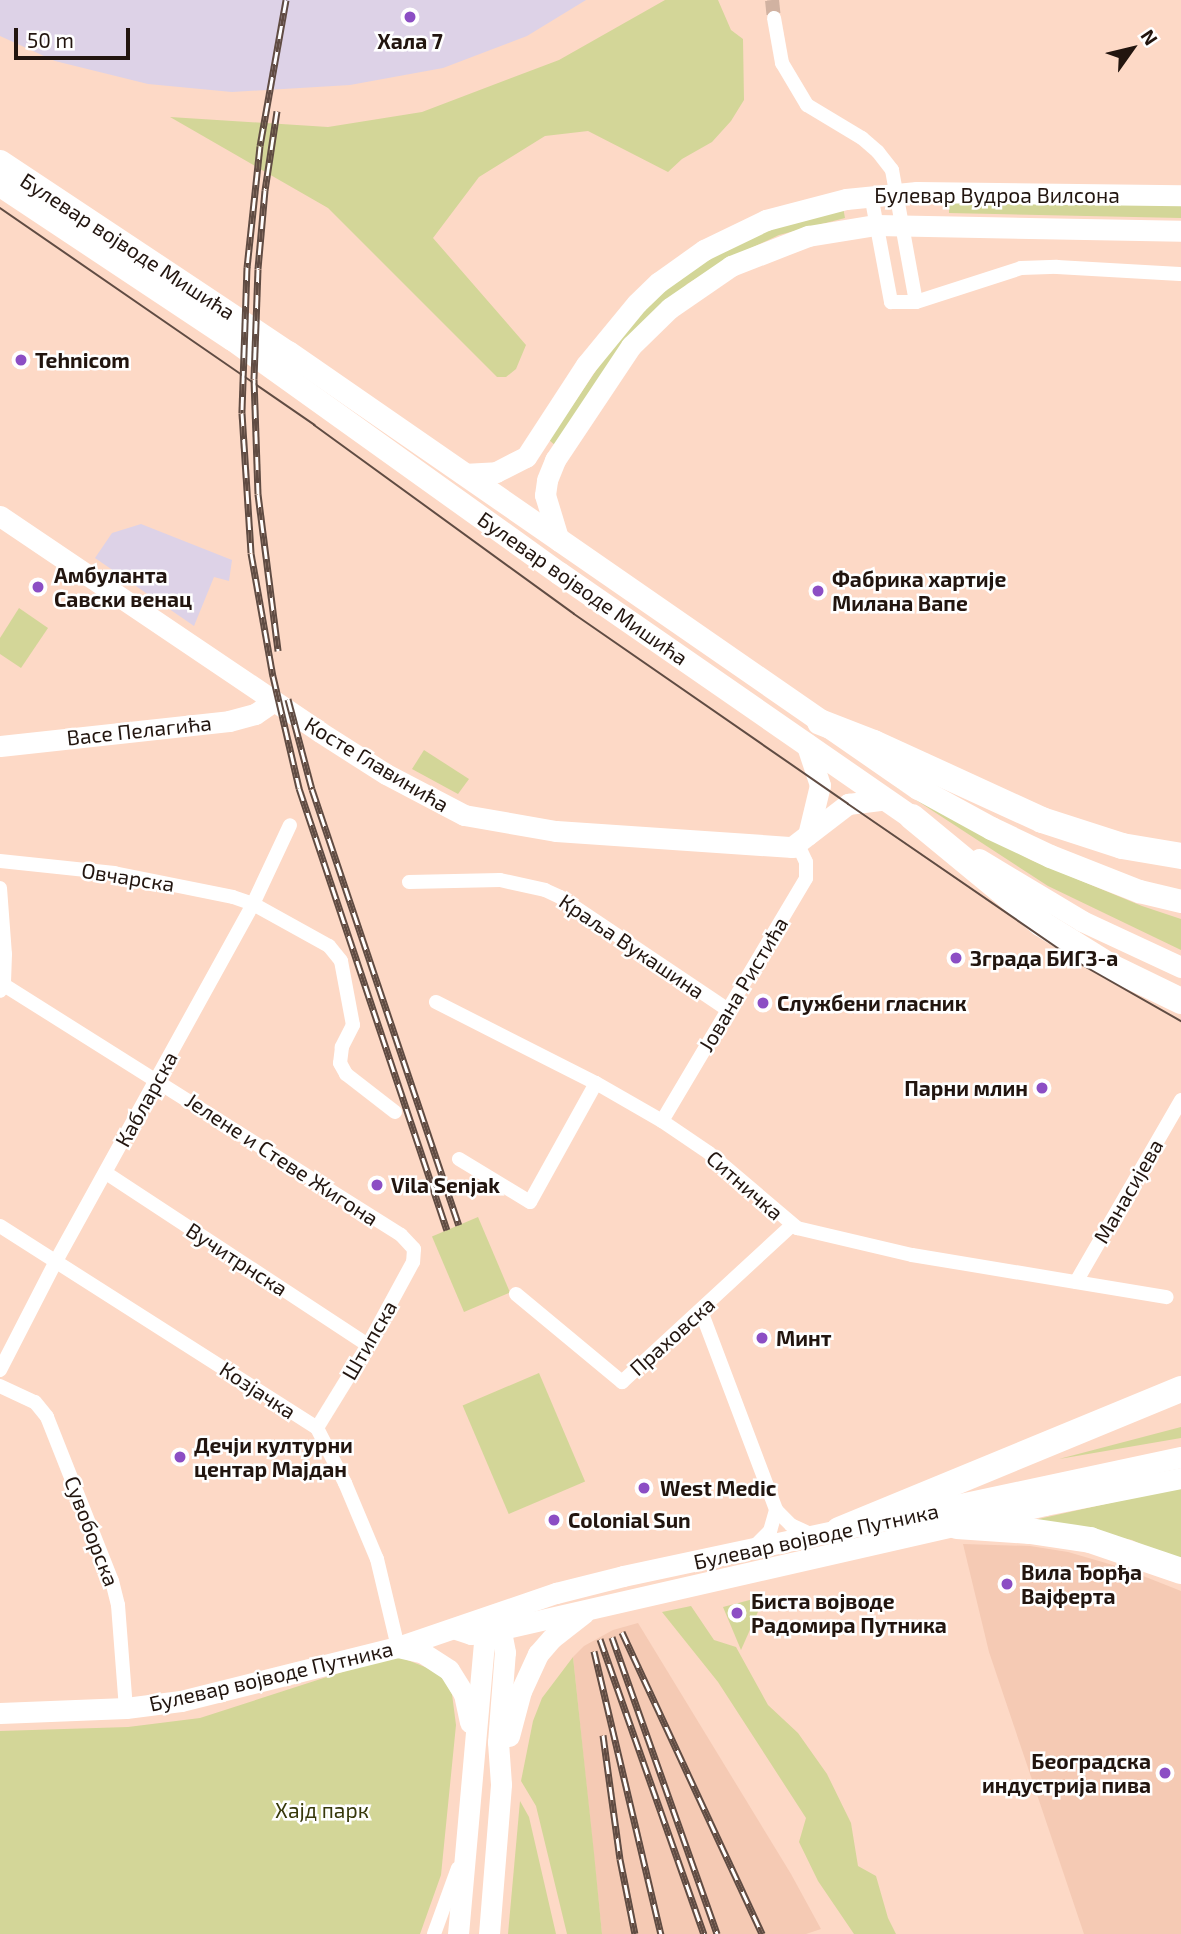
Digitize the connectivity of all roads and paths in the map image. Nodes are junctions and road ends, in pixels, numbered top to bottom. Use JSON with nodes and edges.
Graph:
{"nodes":[{"id":1,"x":774,"y":18,"type":"tunnel mouth"},
{"id":2,"x":0,"y":161,"type":"edge"},
{"id":3,"x":0,"y":185,"type":"edge"},
{"id":4,"x":898,"y":193,"type":"junction"},
{"id":5,"x":871,"y":195,"type":"junction"},
{"id":6,"x":1181,"y":195,"type":"edge"},
{"id":7,"x":904,"y":224,"type":"junction"},
{"id":8,"x":876,"y":225,"type":"junction"},
{"id":9,"x":1181,"y":231,"type":"edge"},
{"id":10,"x":1180,"y":274,"type":"edge"},
{"id":11,"x":916,"y":302,"type":"junction"},
{"id":12,"x":463,"y":474,"type":"junction"},
{"id":13,"x":0,"y":516,"type":"edge"},
{"id":14,"x":559,"y":541,"type":"junction"},
{"id":15,"x":274,"y":701,"type":"junction"},
{"id":16,"x":813,"y":732,"type":"junction"},
{"id":17,"x":0,"y":746,"type":"edge"},
{"id":18,"x":886,"y":799,"type":"junction"},
{"id":19,"x":912,"y":817,"type":"junction"},
{"id":20,"x":290,"y":825,"type":"dead end"},
{"id":21,"x":803,"y":840,"type":"junction"},
{"id":22,"x":1181,"y":856,"type":"edge"},
{"id":23,"x":0,"y":861,"type":"edge"},
{"id":24,"x":409,"y":882,"type":"dead end"},
{"id":25,"x":0,"y":888,"type":"edge"},
{"id":26,"x":1181,"y":901,"type":"edge"},
{"id":27,"x":253,"y":904,"type":"junction"},
{"id":28,"x":1181,"y":967,"type":"edge"},
{"id":29,"x":2,"y":988,"type":"edge"},
{"id":30,"x":1181,"y":1001,"type":"edge"},
{"id":31,"x":436,"y":1002,"type":"dead end"},
{"id":32,"x":728,"y":1010,"type":"junction"},
{"id":33,"x":156,"y":1079,"type":"junction"},
{"id":34,"x":596,"y":1083,"type":"junction"},
{"id":35,"x":1181,"y":1100,"type":"edge"},
{"id":36,"x":395,"y":1112,"type":"dead end"},
{"id":37,"x":662,"y":1121,"type":"junction"},
{"id":38,"x":459,"y":1159,"type":"dead end"},
{"id":39,"x":106,"y":1173,"type":"junction"},
{"id":40,"x":792,"y":1225,"type":"junction"},
{"id":41,"x":0,"y":1226,"type":"edge"},
{"id":42,"x":414,"y":1250,"type":"joint"},
{"id":43,"x":56,"y":1261,"type":"junction"},
{"id":44,"x":1076,"y":1282,"type":"junction"},
{"id":45,"x":516,"y":1294,"type":"dead end"},
{"id":46,"x":1167,"y":1297,"type":"dead end"},
{"id":47,"x":701,"y":1311,"type":"junction"},
{"id":48,"x":368,"y":1346,"type":"junction"},
{"id":49,"x":0,"y":1370,"type":"edge"},
{"id":50,"x":0,"y":1386,"type":"edge"},
{"id":51,"x":1181,"y":1389,"type":"edge"},
{"id":52,"x":1181,"y":1409,"type":"edge"},
{"id":53,"x":317,"y":1428,"type":"junction"},
{"id":54,"x":1045,"y":1445,"type":"junction"},
{"id":55,"x":1181,"y":1457,"type":"edge"},
{"id":56,"x":1181,"y":1478,"type":"edge"},
{"id":57,"x":776,"y":1510,"type":"junction"},
{"id":58,"x":957,"y":1526,"type":"junction"},
{"id":59,"x":839,"y":1530,"type":"junction"},
{"id":60,"x":813,"y":1535,"type":"junction"},
{"id":61,"x":752,"y":1549,"type":"junction"},
{"id":62,"x":1181,"y":1571,"type":"edge"},
{"id":63,"x":592,"y":1608,"type":"junction"},
{"id":64,"x":493,"y":1622,"type":"junction"},
{"id":65,"x":398,"y":1647,"type":"junction"},
{"id":66,"x":126,"y":1708,"type":"junction"},
{"id":67,"x":0,"y":1713,"type":"edge"},
{"id":68,"x":474,"y":1745,"type":"junction"},
{"id":69,"x":501,"y":1784,"type":"junction"},
{"id":70,"x":466,"y":1843,"type":"junction"},
{"id":71,"x":492,"y":1900,"type":"junction"},
{"id":72,"x":434,"y":1934,"type":"edge"},
{"id":73,"x":458,"y":1934,"type":"edge"},
{"id":74,"x":489,"y":1934,"type":"edge"},
{"id":75,"x":498,"y":1934,"type":"edge"}],
"edges":[{"from":1,"to":4,"type":"street"},
{"from":2,"to":12,"type":"main road","name":"Булевар војводе Мишића"},
{"from":3,"to":16,"type":"main road","name":"Булевар војводе Мишића"},
{"from":4,"to":5,"type":"main road","name":"Булевар Вудроа Вилсона"},
{"from":4,"to":6,"type":"main road","name":"Булевар Вудроа Вилсона"},
{"from":4,"to":7,"type":"street"},
{"from":5,"to":8,"type":"street"},
{"from":5,"to":12,"type":"main road","name":"Булевар Вудроа Вилсона"},
{"from":7,"to":8,"type":"main road","name":"Булевар Вудроа Вилсона"},
{"from":7,"to":9,"type":"main road","name":"Булевар Вудроа Вилсона"},
{"from":7,"to":11,"type":"street"},
{"from":8,"to":11,"type":"street"},
{"from":8,"to":14,"type":"main road","name":"Булевар Вудроа Вилсона"},
{"from":10,"to":11,"type":"street"},
{"from":12,"to":14,"type":"main road","name":"Булевар војводе Мишића"},
{"from":13,"to":15,"type":"main road","name":"Косте Главинића"},
{"from":14,"to":16,"type":"main road","name":"Булевар војводе Мишића"},
{"from":15,"to":17,"type":"main road","name":"Васе Пелагића"},
{"from":15,"to":21,"type":"main road","name":"Косте Главинића"},
{"from":16,"to":18,"type":"main road","name":"Булевар војводе Мишића"},
{"from":16,"to":21,"type":"main road"},
{"from":16,"to":22,"type":"highway"},
{"from":16,"to":26,"type":"main road","name":"Булевар војводе Мишића"},
{"from":18,"to":19,"type":"main road","name":"Булевар војводе Мишића"},
{"from":18,"to":21,"type":"main road"},
{"from":19,"to":28,"type":"main road","name":"Булевар војводе Мишића"},
{"from":19,"to":30,"type":"highway"},
{"from":20,"to":27,"type":"street","name":"Кабларска"},
{"from":21,"to":32,"type":"street","name":"Јована Ристића"},
{"from":23,"to":27,"type":"street","name":"Овчарска"},
{"from":24,"to":32,"type":"street","name":"Краља Вукашина"},
{"from":25,"to":29,"type":"street"},
{"from":27,"to":33,"type":"street","name":"Кабларска"},
{"from":27,"to":36,"type":"street"},
{"from":29,"to":33,"type":"street","name":"Јелене и Стеве Жигона"},
{"from":31,"to":34,"type":"street","name":"Ситничка"},
{"from":32,"to":37,"type":"street","name":"Јована Ристића"},
{"from":33,"to":39,"type":"street","name":"Кабларска"},
{"from":33,"to":42,"type":"street","name":"Јелене и Стеве Жигона"},
{"from":34,"to":37,"type":"street","name":"Ситничка"},
{"from":34,"to":38,"type":"street"},
{"from":35,"to":44,"type":"street","name":"Манасијева"},
{"from":37,"to":40,"type":"street","name":"Ситничка"},
{"from":39,"to":43,"type":"street","name":"Кабларска"},
{"from":39,"to":48,"type":"street","name":"Вучитрнска"},
{"from":40,"to":44,"type":"street","name":"Ситничка"},
{"from":40,"to":47,"type":"street","name":"Праховска"},
{"from":41,"to":43,"type":"street","name":"Козјачка"},
{"from":42,"to":48,"type":"street","name":"Штипска"},
{"from":43,"to":49,"type":"street","name":"Кабларска"},
{"from":43,"to":53,"type":"street","name":"Козјачка"},
{"from":44,"to":46,"type":"street","name":"Ситничка"},
{"from":45,"to":47,"type":"street","name":"Праховска"},
{"from":47,"to":57,"type":"street"},
{"from":48,"to":53,"type":"street","name":"Штипска"},
{"from":50,"to":66,"type":"street","name":"Сувоборска"},
{"from":51,"to":54,"type":"highway"},
{"from":52,"to":54,"type":"highway"},
{"from":53,"to":65,"type":"street","name":"Козјачка"},
{"from":54,"to":59,"type":"highway"},
{"from":55,"to":59,"type":"main road","name":"Булевар војводе Путника"},
{"from":56,"to":58,"type":"main road","name":"Булевар војводе Путника"},
{"from":57,"to":60,"type":"street"},
{"from":57,"to":61,"type":"street"},
{"from":58,"to":62,"type":"highway"},
{"from":58,"to":63,"type":"main road","name":"Булевар војводе Путника"},
{"from":59,"to":60,"type":"main road","name":"Булевар војводе Путника"},
{"from":60,"to":61,"type":"main road","name":"Булевар војводе Путника"},
{"from":61,"to":64,"type":"main road","name":"Булевар војводе Путника"},
{"from":63,"to":64,"type":"main road","name":"Булевар војводе Путника"},
{"from":63,"to":69,"type":"main road"},
{"from":64,"to":65,"type":"main road","name":"Булевар војводе Путника"},
{"from":64,"to":68,"type":"main road"},
{"from":64,"to":69,"type":"main road"},
{"from":65,"to":66,"type":"main road","name":"Булевар војводе Путника"},
{"from":65,"to":68,"type":"main road"},
{"from":66,"to":67,"type":"main road","name":"Булевар војводе Путника"},
{"from":68,"to":70,"type":"main road"},
{"from":69,"to":71,"type":"main road"},
{"from":70,"to":72,"type":"street"},
{"from":70,"to":73,"type":"main road"},
{"from":71,"to":74,"type":"main road"},
{"from":71,"to":75,"type":"street"}]}
